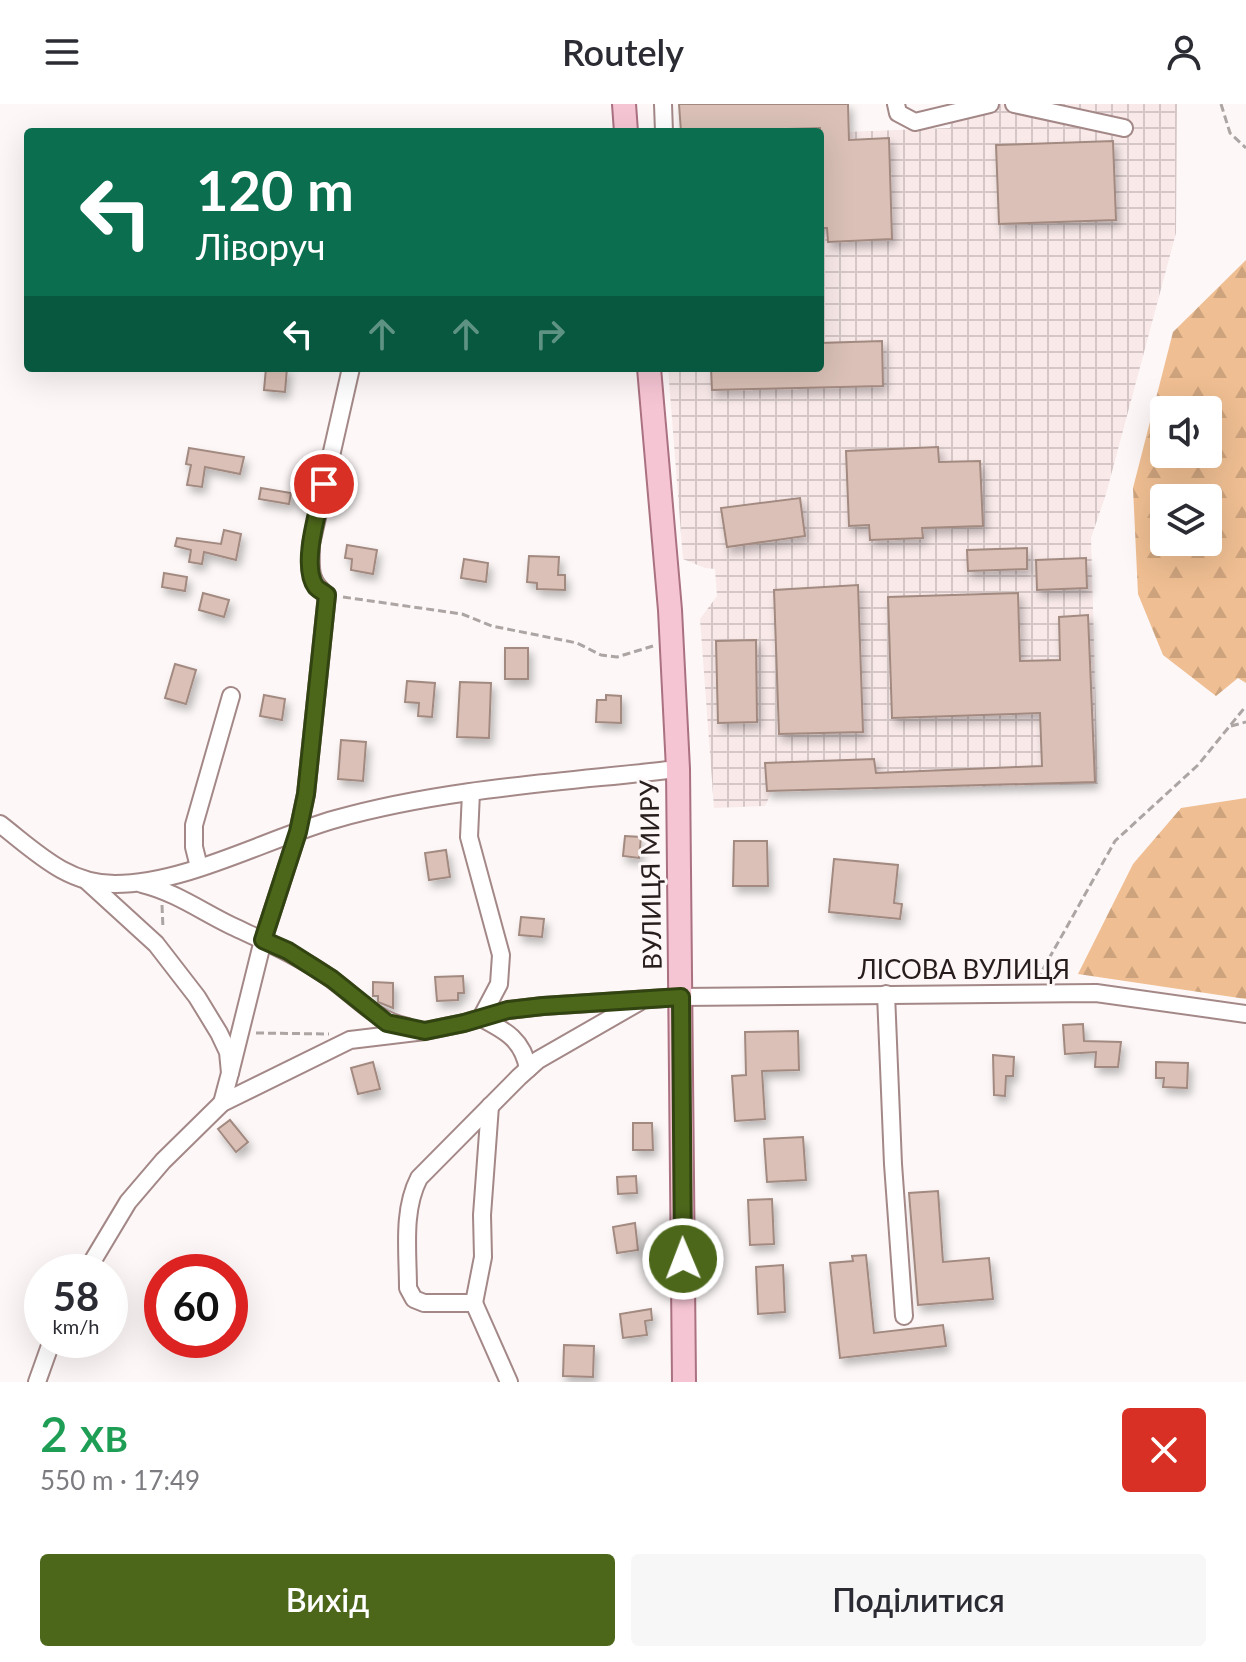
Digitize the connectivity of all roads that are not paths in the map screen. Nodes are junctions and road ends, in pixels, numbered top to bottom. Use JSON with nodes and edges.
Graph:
{"nodes":[{"id":1,"x":624,"y":104,"type":"edge"},
{"id":2,"x":663,"y":104,"type":"edge"},
{"id":3,"x":896,"y":104,"type":"edge"},
{"id":4,"x":990,"y":104,"type":"edge"},
{"id":5,"x":1014,"y":104,"type":"edge"},
{"id":6,"x":626,"y":128,"type":"edge"},
{"id":7,"x":664,"y":128,"type":"edge"},
{"id":8,"x":1124,"y":128,"type":"dead end"},
{"id":9,"x":350,"y":372,"type":"edge"},
{"id":10,"x":649,"y":372,"type":"edge"},
{"id":11,"x":231,"y":696,"type":"dead end"},
{"id":12,"x":678,"y":769,"type":"junction"},
{"id":13,"x":471,"y":792,"type":"junction"},
{"id":14,"x":0,"y":824,"type":"edge"},
{"id":15,"x":298,"y":832,"type":"junction"},
{"id":16,"x":199,"y":867,"type":"junction"},
{"id":17,"x":87,"y":881,"type":"junction"},
{"id":18,"x":134,"y":882,"type":"junction"},
{"id":19,"x":263,"y":940,"type":"junction"},
{"id":20,"x":886,"y":994,"type":"junction"},
{"id":21,"x":681,"y":997,"type":"junction"},
{"id":22,"x":644,"y":999,"type":"junction"},
{"id":23,"x":1246,"y":1014,"type":"edge"},
{"id":24,"x":481,"y":1018,"type":"junction"},
{"id":25,"x":425,"y":1031,"type":"junction"},
{"id":26,"x":528,"y":1069,"type":"junction"},
{"id":27,"x":230,"y":1073,"type":"junction"},
{"id":28,"x":222,"y":1103,"type":"junction"},
{"id":29,"x":490,"y":1106,"type":"junction"},
{"id":30,"x":97,"y":1254,"type":"edge"},
{"id":31,"x":474,"y":1303,"type":"junction"},
{"id":32,"x":904,"y":1316,"type":"dead end"},
{"id":33,"x":46,"y":1358,"type":"edge"},
{"id":34,"x":37,"y":1382,"type":"edge"},
{"id":35,"x":509,"y":1382,"type":"edge"},
{"id":36,"x":684,"y":1382,"type":"edge"}],
"edges":[{"from":1,"to":6,"type":"main road"},
{"from":2,"to":7,"type":"street"},
{"from":3,"to":4,"type":"street"},
{"from":5,"to":8,"type":"street"},
{"from":9,"to":15,"type":"street"},
{"from":10,"to":12,"type":"main road","name":"ВУЛИЦЯ МИРУ"},
{"from":11,"to":16,"type":"street"},
{"from":12,"to":13,"type":"street"},
{"from":12,"to":21,"type":"main road","name":"ВУЛИЦЯ МИРУ"},
{"from":13,"to":15,"type":"street"},
{"from":13,"to":24,"type":"street"},
{"from":14,"to":17,"type":"street"},
{"from":15,"to":16,"type":"street"},
{"from":15,"to":19,"type":"street"},
{"from":16,"to":18,"type":"street"},
{"from":17,"to":18,"type":"street"},
{"from":17,"to":27,"type":"street"},
{"from":18,"to":19,"type":"street"},
{"from":19,"to":25,"type":"street"},
{"from":19,"to":27,"type":"street"},
{"from":20,"to":21,"type":"street","name":"ЛІСОВА ВУЛИЦЯ"},
{"from":20,"to":23,"type":"street","name":"ЛІСОВА ВУЛИЦЯ"},
{"from":20,"to":32,"type":"street"},
{"from":21,"to":22,"type":"street","name":"ЛІСОВА ВУЛИЦЯ"},
{"from":21,"to":36,"type":"main road","name":"ВУЛИЦЯ МИРУ"},
{"from":22,"to":24,"type":"street","name":"ЛІСОВА ВУЛИЦЯ"},
{"from":22,"to":26,"type":"street"},
{"from":24,"to":25,"type":"street","name":"ЛІСОВА ВУЛИЦЯ"},
{"from":24,"to":26,"type":"street"},
{"from":25,"to":28,"type":"street","name":"ЛІСОВА ВУЛИЦЯ"},
{"from":26,"to":29,"type":"street"},
{"from":27,"to":28,"type":"street"},
{"from":28,"to":30,"type":"street"},
{"from":29,"to":31,"type":"street"},
{"from":29,"to":31,"type":"street"},
{"from":31,"to":35,"type":"street"},
{"from":33,"to":34,"type":"street"}]}
